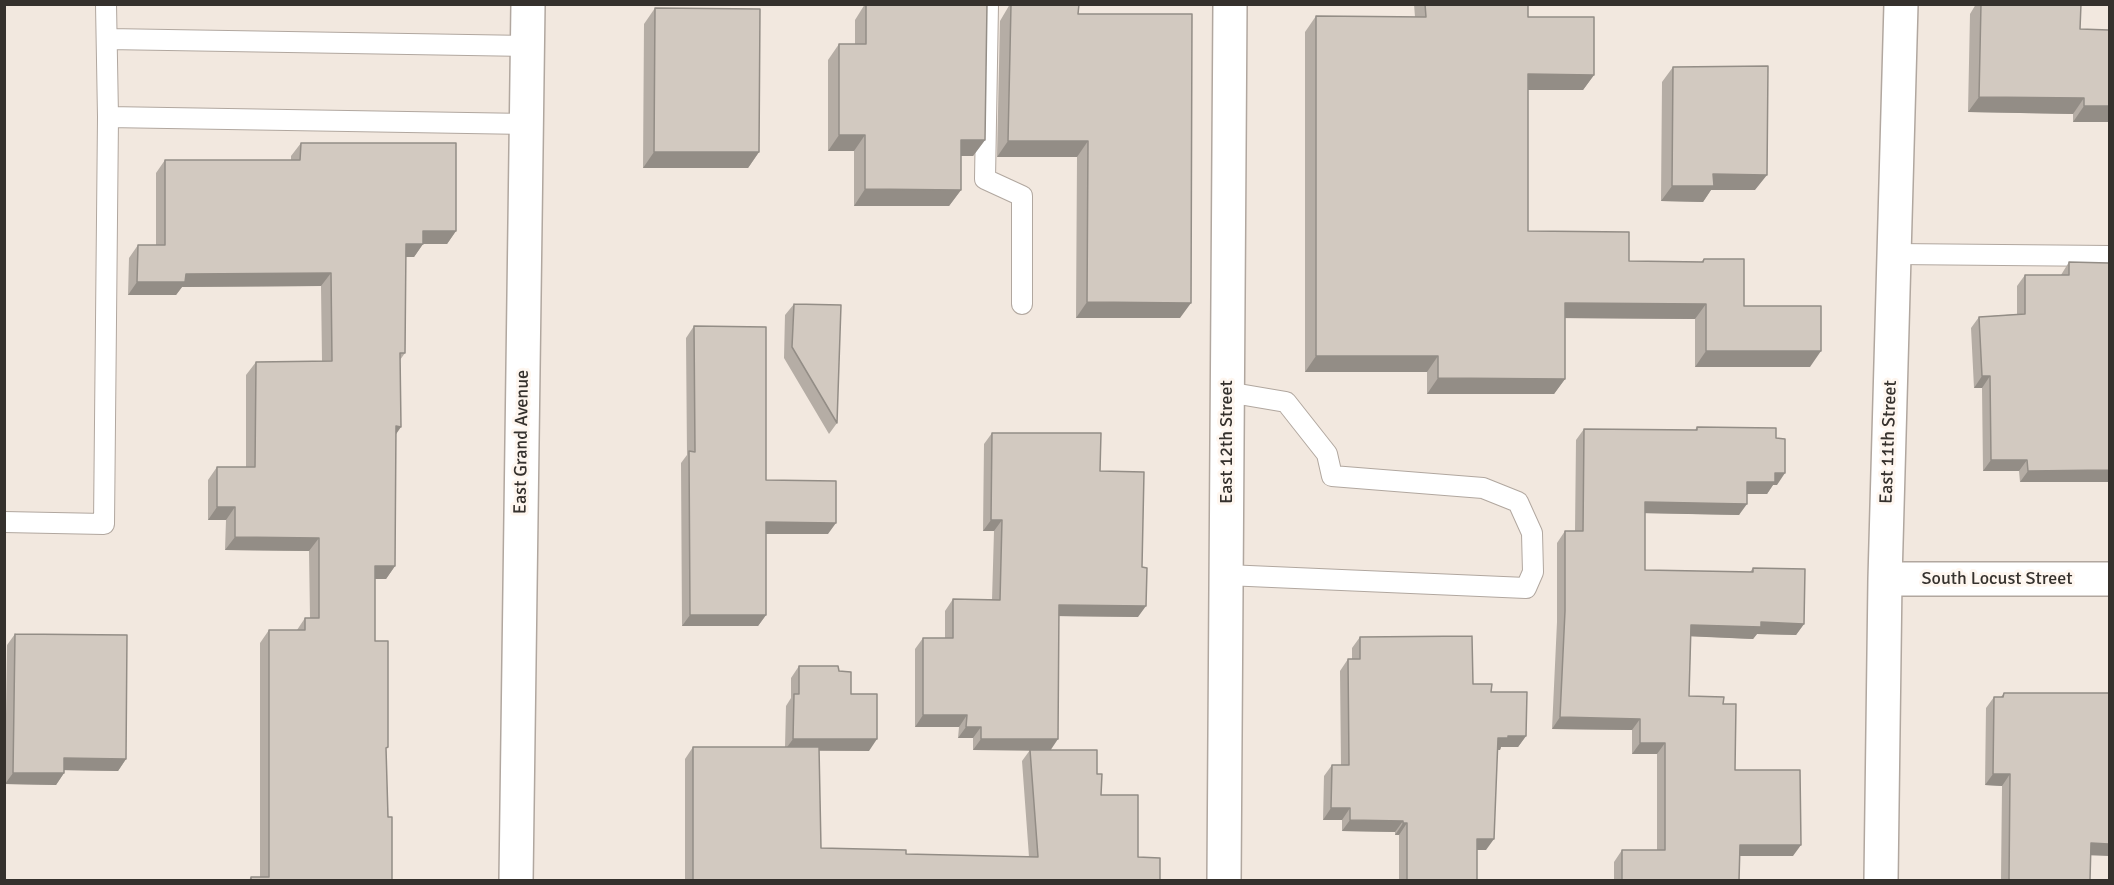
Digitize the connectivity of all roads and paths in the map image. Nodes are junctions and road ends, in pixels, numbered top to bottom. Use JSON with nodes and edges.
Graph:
{"nodes":[{"id":1,"x":106,"y":4,"type":"edge"},
{"id":2,"x":528,"y":4,"type":"edge"},
{"id":3,"x":988,"y":4,"type":"edge"},
{"id":4,"x":1230,"y":4,"type":"edge"},
{"id":5,"x":1901,"y":4,"type":"edge"},
{"id":6,"x":108,"y":39,"type":"junction"},
{"id":7,"x":528,"y":46,"type":"junction"},
{"id":8,"x":108,"y":117,"type":"junction"},
{"id":9,"x":527,"y":124,"type":"junction"},
{"id":10,"x":1895,"y":254,"type":"junction"},
{"id":11,"x":2109,"y":256,"type":"edge"},
{"id":12,"x":1022,"y":304,"type":"dead end"},
{"id":13,"x":1227,"y":392,"type":"junction"},
{"id":14,"x":4,"y":522,"type":"edge"},
{"id":15,"x":1226,"y":575,"type":"junction"},
{"id":16,"x":1886,"y":579,"type":"junction"},
{"id":17,"x":2109,"y":579,"type":"edge"},
{"id":18,"x":516,"y":880,"type":"edge"},
{"id":19,"x":1224,"y":880,"type":"edge"},
{"id":20,"x":1881,"y":880,"type":"edge"}],
"edges":[{"from":1,"to":6,"type":"lane"},
{"from":2,"to":7,"type":"street","name":"East Grand Avenue"},
{"from":3,"to":12,"type":"lane"},
{"from":4,"to":13,"type":"street","name":"East 12th Street"},
{"from":5,"to":10,"type":"street","name":"East 11th Street"},
{"from":6,"to":7,"type":"lane"},
{"from":6,"to":8,"type":"lane"},
{"from":7,"to":9,"type":"street","name":"East Grand Avenue"},
{"from":8,"to":9,"type":"lane"},
{"from":8,"to":14,"type":"lane"},
{"from":9,"to":18,"type":"street","name":"East Grand Avenue"},
{"from":10,"to":11,"type":"lane"},
{"from":10,"to":16,"type":"street","name":"East 11th Street"},
{"from":13,"to":15,"type":"street","name":"East 12th Street"},
{"from":13,"to":15,"type":"lane"},
{"from":15,"to":19,"type":"street","name":"East 12th Street"},
{"from":16,"to":17,"type":"street","name":"South Locust Street"},
{"from":16,"to":20,"type":"street","name":"East 11th Street"}]}
